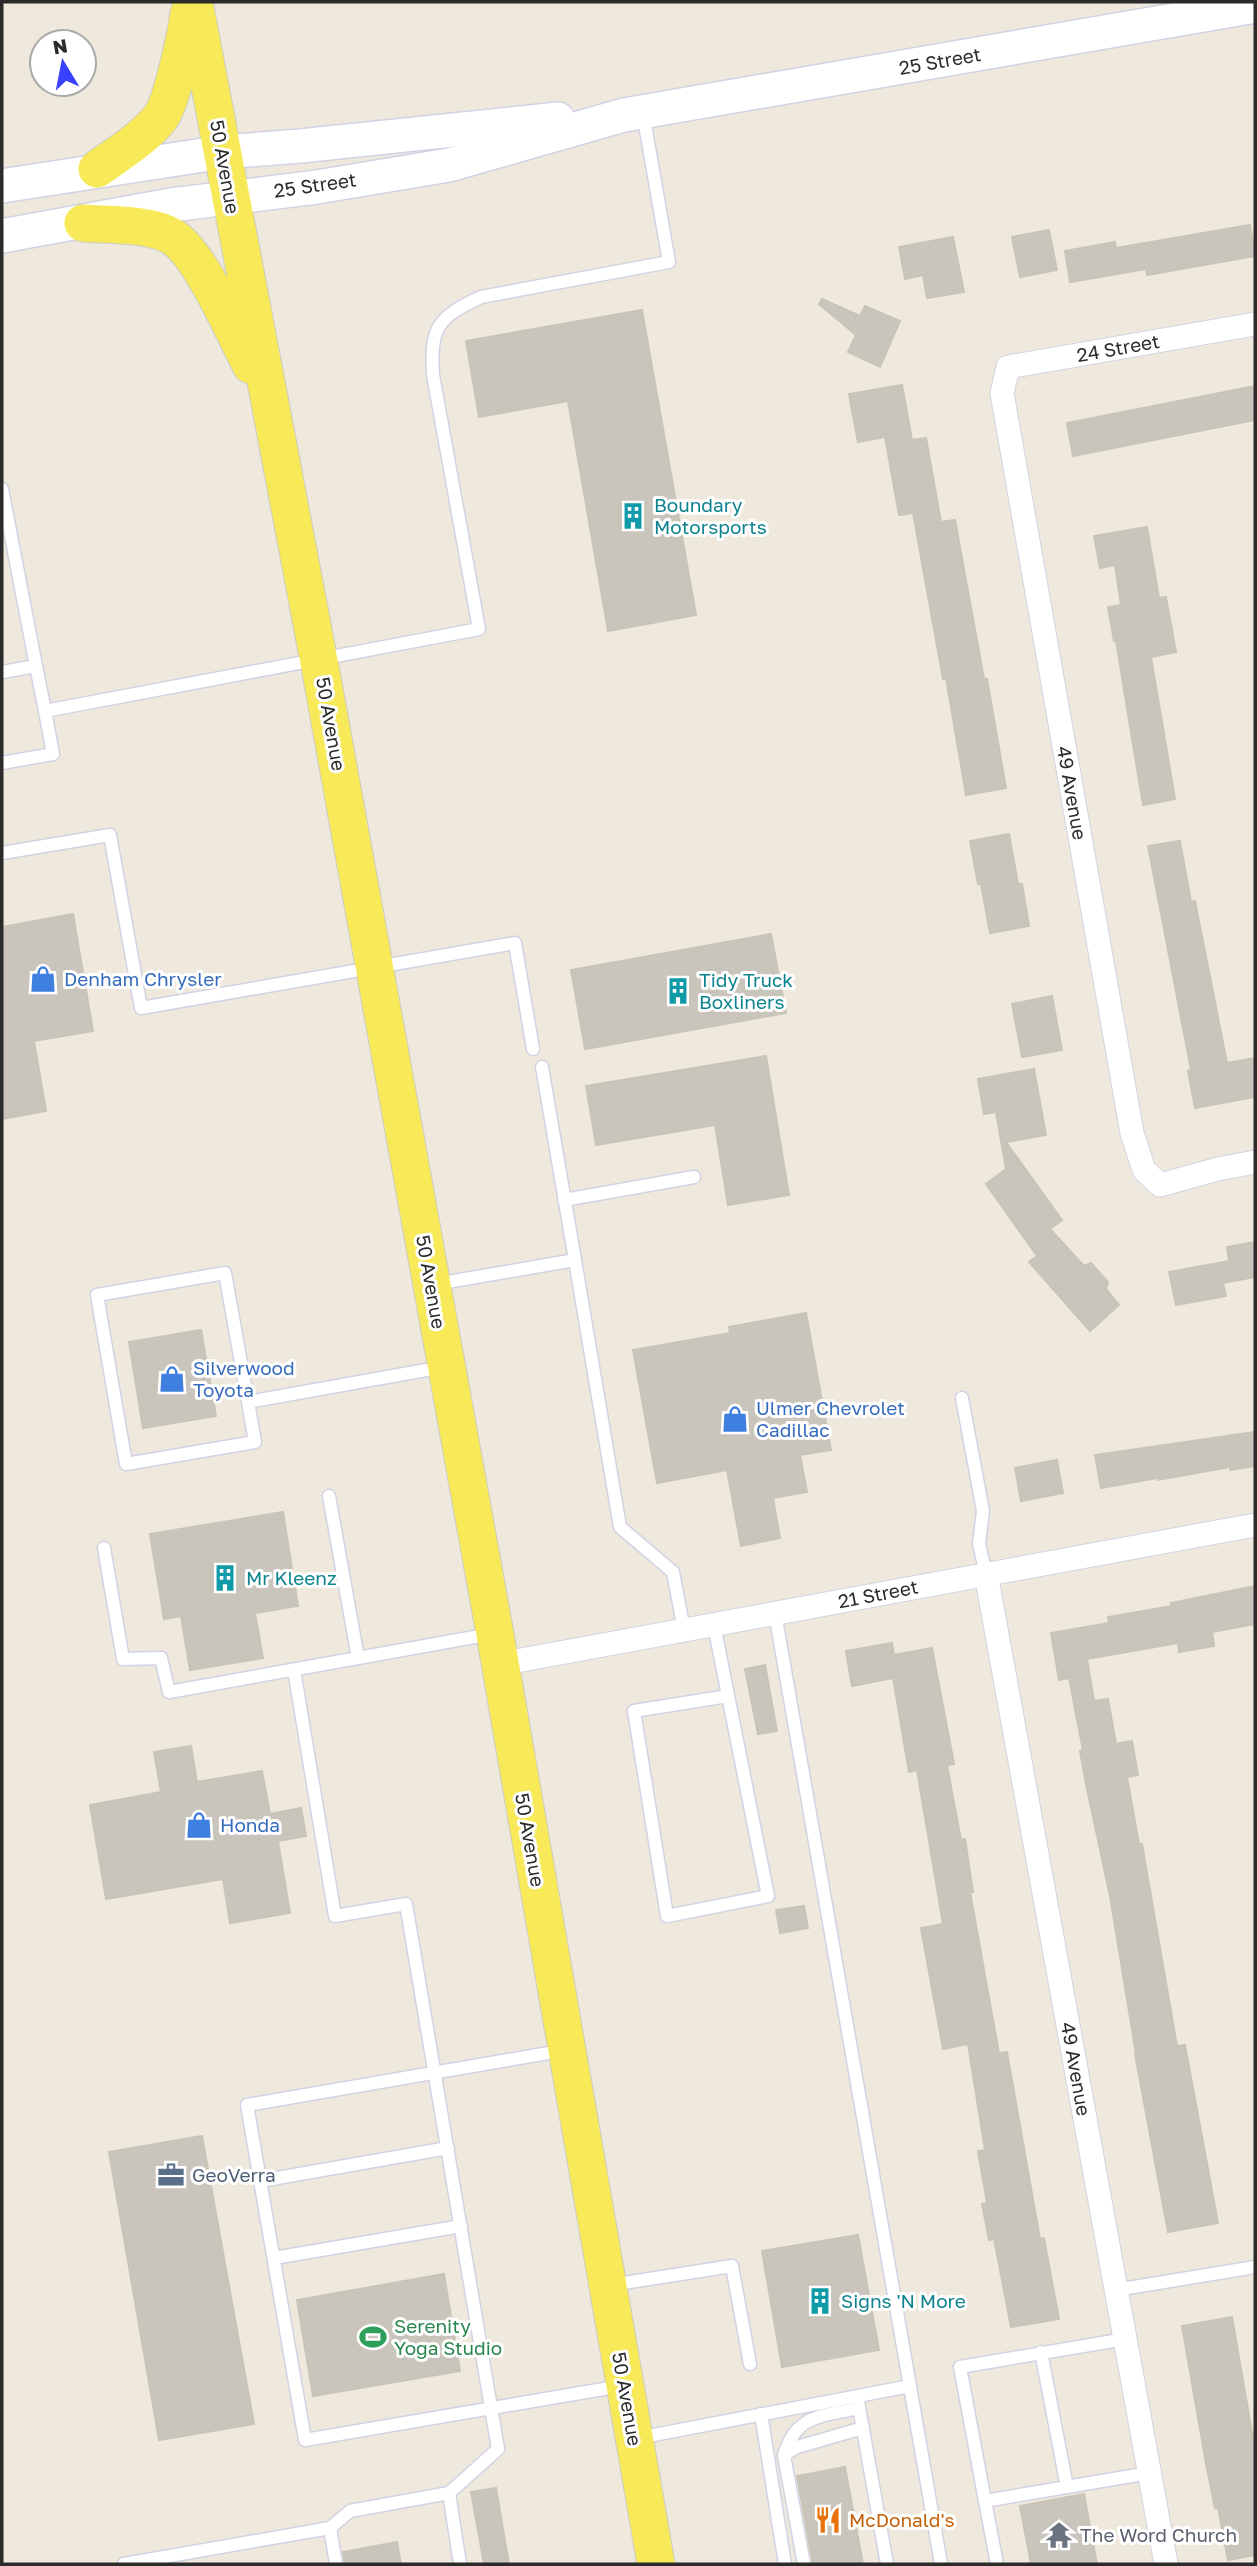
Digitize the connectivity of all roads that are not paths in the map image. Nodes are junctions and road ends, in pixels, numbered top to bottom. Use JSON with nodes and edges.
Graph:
{"nodes":[{"id":1,"x":192,"y":2,"type":"edge"},
{"id":2,"x":1255,"y":6,"type":"edge"},
{"id":3,"x":633,"y":113,"type":"junction"},
{"id":4,"x":223,"y":152,"type":"junction"},
{"id":5,"x":97,"y":169,"type":"junction"},
{"id":6,"x":2,"y":186,"type":"edge"},
{"id":7,"x":231,"y":196,"type":"junction"},
{"id":8,"x":83,"y":223,"type":"junction"},
{"id":9,"x":2,"y":236,"type":"edge"},
{"id":10,"x":1255,"y":324,"type":"edge"},
{"id":11,"x":1002,"y":393,"type":"joint"},
{"id":12,"x":267,"y":395,"type":"junction"},
{"id":13,"x":2,"y":489,"type":"edge"},
{"id":14,"x":319,"y":659,"type":"junction"},
{"id":15,"x":36,"y":666,"type":"junction"},
{"id":16,"x":2,"y":672,"type":"edge"},
{"id":17,"x":45,"y":711,"type":"junction"},
{"id":18,"x":2,"y":763,"type":"edge"},
{"id":19,"x":2,"y":853,"type":"edge"},
{"id":20,"x":375,"y":969,"type":"junction"},
{"id":21,"x":533,"y":1049,"type":"dead end"},
{"id":22,"x":542,"y":1067,"type":"dead end"},
{"id":23,"x":1255,"y":1162,"type":"edge"},
{"id":24,"x":694,"y":1177,"type":"dead end"},
{"id":25,"x":565,"y":1200,"type":"junction"},
{"id":26,"x":575,"y":1260,"type":"junction"},
{"id":27,"x":432,"y":1285,"type":"junction"},
{"id":28,"x":446,"y":1366,"type":"junction"},
{"id":29,"x":962,"y":1398,"type":"dead end"},
{"id":30,"x":248,"y":1402,"type":"junction"},
{"id":31,"x":329,"y":1496,"type":"dead end"},
{"id":32,"x":1255,"y":1525,"type":"edge"},
{"id":33,"x":104,"y":1548,"type":"dead end"},
{"id":34,"x":986,"y":1574,"type":"junction"},
{"id":35,"x":775,"y":1613,"type":"junction"},
{"id":36,"x":714,"y":1625,"type":"junction"},
{"id":37,"x":684,"y":1630,"type":"junction"},
{"id":38,"x":497,"y":1649,"type":"junction"},
{"id":39,"x":358,"y":1658,"type":"junction"},
{"id":40,"x":294,"y":1670,"type":"junction"},
{"id":41,"x":728,"y":1696,"type":"junction"},
{"id":42,"x":567,"y":2050,"type":"junction"},
{"id":43,"x":435,"y":2073,"type":"junction"},
{"id":44,"x":448,"y":2148,"type":"junction"},
{"id":45,"x":260,"y":2181,"type":"junction"},
{"id":46,"x":461,"y":2226,"type":"junction"},
{"id":47,"x":274,"y":2258,"type":"junction"},
{"id":48,"x":1255,"y":2267,"type":"edge"},
{"id":49,"x":608,"y":2286,"type":"junction"},
{"id":50,"x":1116,"y":2290,"type":"junction"},
{"id":51,"x":1125,"y":2339,"type":"junction"},
{"id":52,"x":1041,"y":2352,"type":"junction"},
{"id":53,"x":750,"y":2364,"type":"dead end"},
{"id":54,"x":625,"y":2385,"type":"junction"},
{"id":55,"x":910,"y":2386,"type":"junction"},
{"id":56,"x":858,"y":2402,"type":"junction"},
{"id":57,"x":491,"y":2409,"type":"junction"},
{"id":58,"x":761,"y":2414,"type":"junction"},
{"id":59,"x":863,"y":2428,"type":"junction"},
{"id":60,"x":634,"y":2438,"type":"junction"},
{"id":61,"x":784,"y":2455,"type":"junction"},
{"id":62,"x":1149,"y":2473,"type":"junction"},
{"id":63,"x":1066,"y":2487,"type":"junction"},
{"id":64,"x":449,"y":2493,"type":"junction"},
{"id":65,"x":985,"y":2501,"type":"junction"},
{"id":66,"x":330,"y":2528,"type":"junction"},
{"id":67,"x":124,"y":2564,"type":"edge"},
{"id":68,"x":337,"y":2564,"type":"edge"},
{"id":69,"x":460,"y":2564,"type":"edge"},
{"id":70,"x":656,"y":2564,"type":"edge"},
{"id":71,"x":785,"y":2564,"type":"edge"},
{"id":72,"x":804,"y":2564,"type":"edge"},
{"id":73,"x":887,"y":2564,"type":"edge"},
{"id":74,"x":941,"y":2564,"type":"edge"},
{"id":75,"x":997,"y":2564,"type":"edge"},
{"id":76,"x":1166,"y":2564,"type":"edge"}],
"edges":[{"from":1,"to":4,"type":"main road","name":"50 Avenue"},
{"from":1,"to":5,"type":"main road"},
{"from":2,"to":3,"type":"main road","name":"25 Street"},
{"from":3,"to":4,"type":"main road","name":"25 Street"},
{"from":3,"to":7,"type":"main road","name":"25 Street"},
{"from":3,"to":14,"type":"lane"},
{"from":4,"to":5,"type":"main road","name":"25 Street"},
{"from":4,"to":7,"type":"main road","name":"50 Avenue"},
{"from":5,"to":6,"type":"main road","name":"25 Street"},
{"from":7,"to":8,"type":"main road","name":"25 Street"},
{"from":7,"to":12,"type":"main road","name":"50 Avenue"},
{"from":8,"to":9,"type":"main road","name":"25 Street"},
{"from":8,"to":12,"type":"main road"},
{"from":10,"to":11,"type":"street","name":"24 Street"},
{"from":11,"to":23,"type":"street","name":"49 Avenue"},
{"from":12,"to":14,"type":"main road","name":"50 Avenue"},
{"from":13,"to":15,"type":"lane"},
{"from":14,"to":17,"type":"lane"},
{"from":14,"to":20,"type":"main road","name":"50 Avenue"},
{"from":15,"to":16,"type":"lane"},
{"from":15,"to":17,"type":"lane"},
{"from":17,"to":18,"type":"lane"},
{"from":19,"to":20,"type":"lane"},
{"from":20,"to":21,"type":"lane"},
{"from":20,"to":27,"type":"main road","name":"50 Avenue"},
{"from":22,"to":25,"type":"lane"},
{"from":24,"to":25,"type":"lane"},
{"from":25,"to":26,"type":"lane"},
{"from":26,"to":27,"type":"lane"},
{"from":26,"to":37,"type":"lane"},
{"from":27,"to":28,"type":"main road","name":"50 Avenue"},
{"from":28,"to":30,"type":"lane"},
{"from":28,"to":38,"type":"main road","name":"50 Avenue"},
{"from":29,"to":34,"type":"lane"},
{"from":30,"to":30,"type":"lane"},
{"from":31,"to":39,"type":"lane"},
{"from":32,"to":34,"type":"street","name":"21 Street"},
{"from":33,"to":40,"type":"lane"},
{"from":34,"to":35,"type":"street","name":"21 Street"},
{"from":34,"to":50,"type":"street","name":"49 Avenue"},
{"from":35,"to":36,"type":"street","name":"21 Street"},
{"from":35,"to":55,"type":"lane"},
{"from":36,"to":37,"type":"street","name":"21 Street"},
{"from":36,"to":41,"type":"lane"},
{"from":37,"to":38,"type":"street","name":"21 Street"},
{"from":38,"to":39,"type":"lane"},
{"from":38,"to":42,"type":"main road","name":"50 Avenue"},
{"from":39,"to":40,"type":"lane"},
{"from":40,"to":43,"type":"lane"},
{"from":41,"to":41,"type":"lane"},
{"from":42,"to":43,"type":"lane"},
{"from":42,"to":49,"type":"main road","name":"50 Avenue"},
{"from":43,"to":44,"type":"lane"},
{"from":43,"to":45,"type":"lane"},
{"from":44,"to":45,"type":"lane"},
{"from":44,"to":46,"type":"lane"},
{"from":45,"to":47,"type":"lane"},
{"from":46,"to":47,"type":"lane"},
{"from":46,"to":57,"type":"lane"},
{"from":47,"to":57,"type":"lane"},
{"from":48,"to":50,"type":"lane"},
{"from":49,"to":53,"type":"lane"},
{"from":49,"to":54,"type":"main road","name":"50 Avenue"},
{"from":50,"to":51,"type":"street","name":"49 Avenue"},
{"from":51,"to":52,"type":"lane"},
{"from":51,"to":62,"type":"street","name":"49 Avenue"},
{"from":52,"to":63,"type":"lane"},
{"from":52,"to":65,"type":"lane"},
{"from":54,"to":57,"type":"lane"},
{"from":54,"to":60,"type":"main road","name":"50 Avenue"},
{"from":55,"to":56,"type":"lane"},
{"from":55,"to":74,"type":"lane"},
{"from":56,"to":58,"type":"lane"},
{"from":56,"to":59,"type":"lane"},
{"from":56,"to":61,"type":"lane"},
{"from":57,"to":64,"type":"lane"},
{"from":58,"to":60,"type":"lane"},
{"from":58,"to":71,"type":"lane"},
{"from":59,"to":61,"type":"lane"},
{"from":59,"to":73,"type":"lane"},
{"from":60,"to":70,"type":"main road","name":"50 Avenue"},
{"from":61,"to":72,"type":"lane"},
{"from":62,"to":63,"type":"lane"},
{"from":62,"to":76,"type":"street","name":"49 Avenue"},
{"from":63,"to":65,"type":"lane"},
{"from":64,"to":66,"type":"lane"},
{"from":64,"to":69,"type":"lane"},
{"from":65,"to":75,"type":"lane"},
{"from":66,"to":67,"type":"lane"},
{"from":66,"to":68,"type":"lane"}]}
